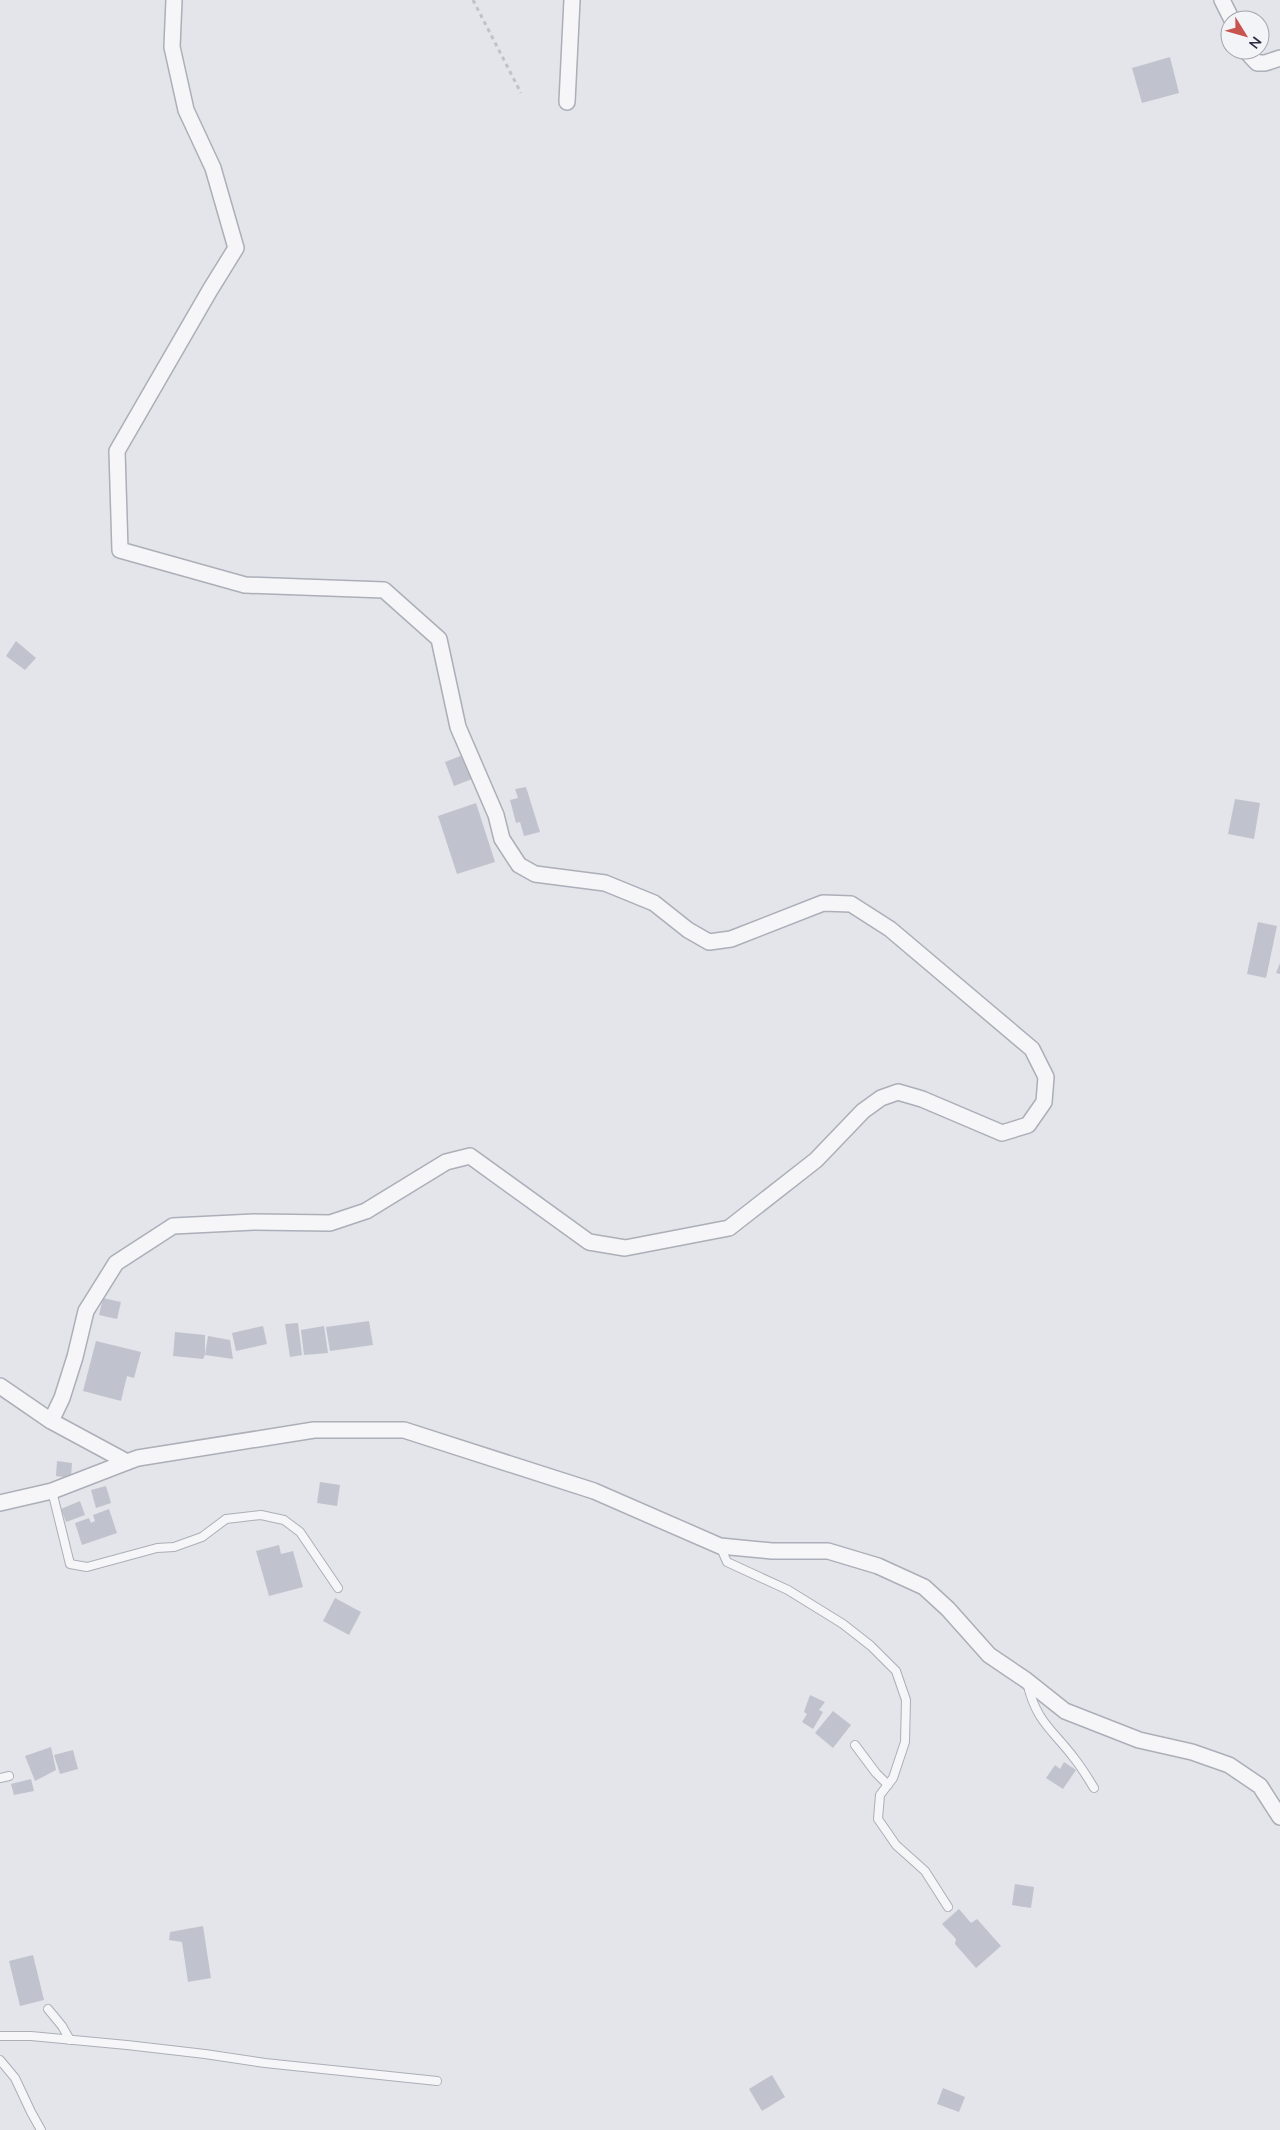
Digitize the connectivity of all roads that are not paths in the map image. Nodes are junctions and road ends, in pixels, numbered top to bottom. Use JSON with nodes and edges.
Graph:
{"nodes":[{"id":1,"x":174,"y":0,"type":"edge"},
{"id":2,"x":572,"y":0,"type":"edge"},
{"id":3,"x":1280,"y":58,"type":"edge"},
{"id":4,"x":1254,"y":60,"type":"edge"},
{"id":5,"x":567,"y":102,"type":"dead end"},
{"id":6,"x":0,"y":1386,"type":"edge"},
{"id":7,"x":51,"y":1422,"type":"junction"},
{"id":8,"x":128,"y":1462,"type":"junction"},
{"id":9,"x":52,"y":1491,"type":"junction"},
{"id":10,"x":0,"y":1503,"type":"edge"},
{"id":11,"x":720,"y":1546,"type":"junction"},
{"id":12,"x":338,"y":1588,"type":"dead end"},
{"id":13,"x":1026,"y":1680,"type":"junction"},
{"id":14,"x":855,"y":1745,"type":"dead end"},
{"id":15,"x":9,"y":1776,"type":"dead end"},
{"id":16,"x":0,"y":1778,"type":"edge"},
{"id":17,"x":888,"y":1785,"type":"junction"},
{"id":18,"x":1094,"y":1788,"type":"dead end"},
{"id":19,"x":1280,"y":1817,"type":"edge"},
{"id":20,"x":948,"y":1908,"type":"dead end"},
{"id":21,"x":48,"y":2009,"type":"dead end"},
{"id":22,"x":0,"y":2036,"type":"edge"},
{"id":23,"x":70,"y":2040,"type":"junction"},
{"id":24,"x":0,"y":2060,"type":"edge"},
{"id":25,"x":437,"y":2081,"type":"dead end"},
{"id":26,"x":41,"y":2130,"type":"edge"}],
"edges":[{"from":1,"to":7,"type":"street"},
{"from":2,"to":5,"type":"street"},
{"from":3,"to":4,"type":"street"},
{"from":6,"to":7,"type":"street"},
{"from":7,"to":8,"type":"street"},
{"from":8,"to":9,"type":"street"},
{"from":8,"to":11,"type":"street"},
{"from":9,"to":10,"type":"street"},
{"from":9,"to":12,"type":"lane"},
{"from":11,"to":13,"type":"street"},
{"from":11,"to":17,"type":"lane"},
{"from":13,"to":18,"type":"lane"},
{"from":13,"to":19,"type":"street"},
{"from":14,"to":17,"type":"lane"},
{"from":15,"to":16,"type":"lane"},
{"from":17,"to":20,"type":"lane"},
{"from":21,"to":23,"type":"lane"},
{"from":22,"to":23,"type":"lane"},
{"from":23,"to":25,"type":"lane"},
{"from":24,"to":26,"type":"lane"}]}
